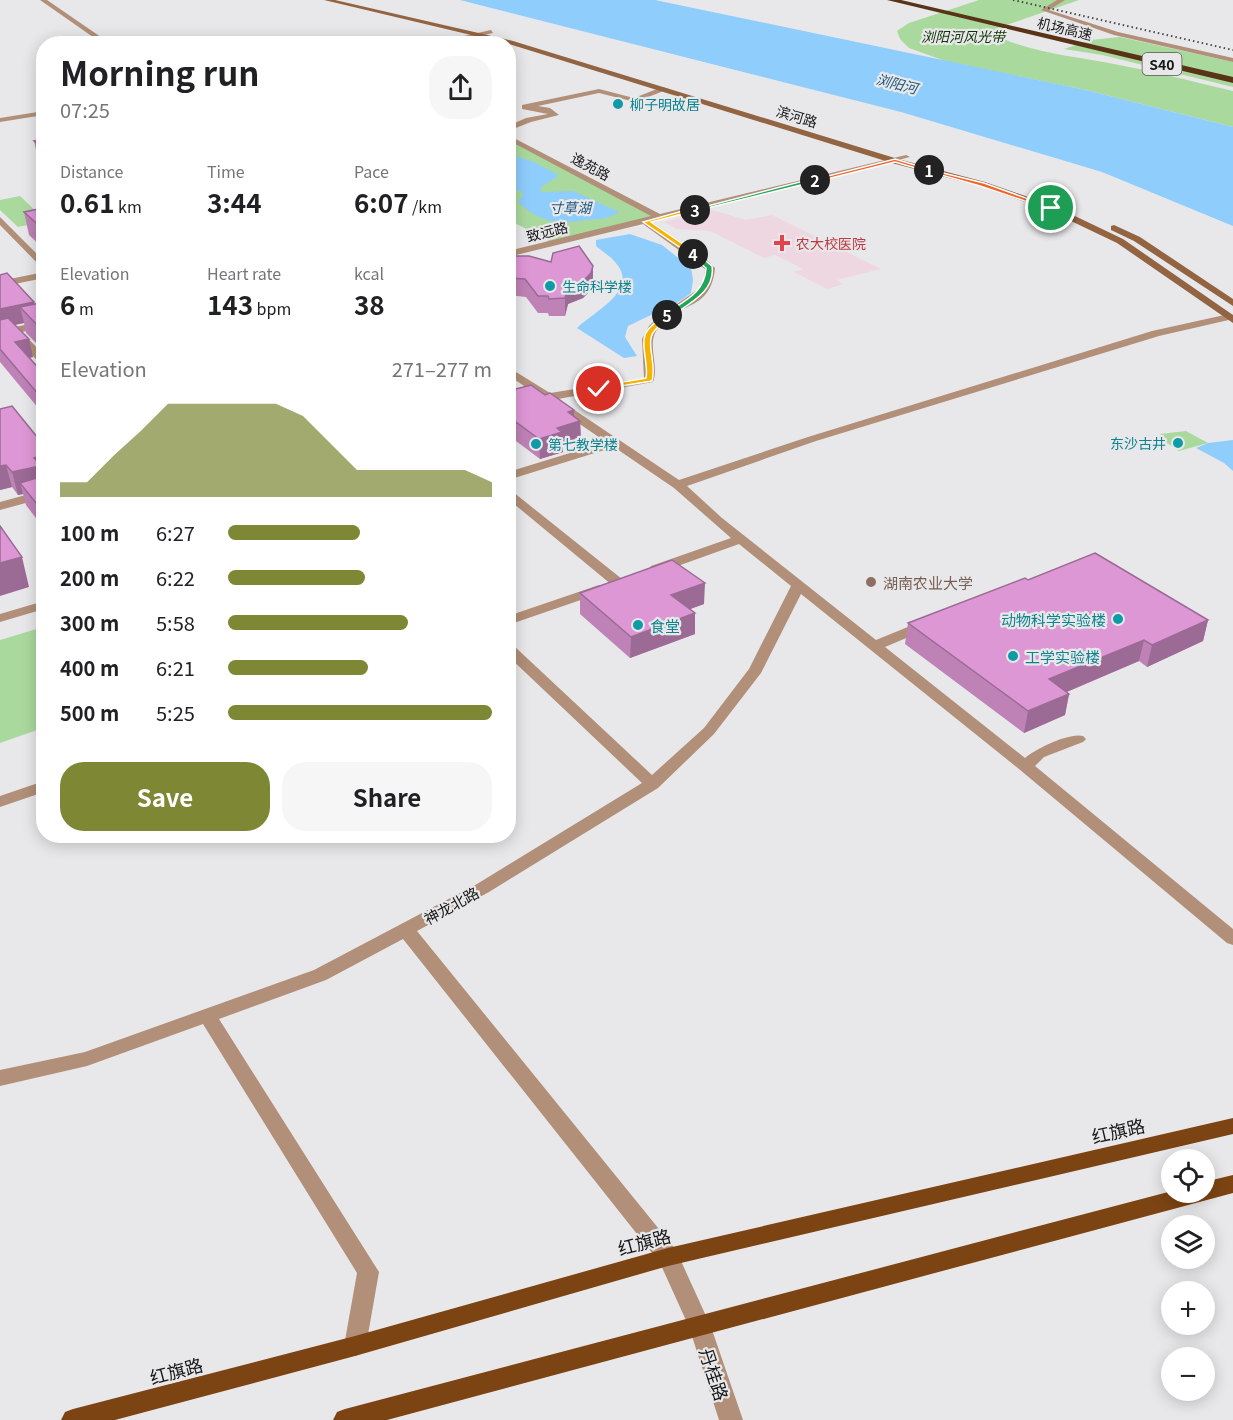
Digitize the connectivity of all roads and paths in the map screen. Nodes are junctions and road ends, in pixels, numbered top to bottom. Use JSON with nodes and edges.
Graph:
{"nodes":[{"id":1,"x":43,"y":0,"type":"edge"},
{"id":2,"x":327,"y":0,"type":"edge"},
{"id":3,"x":352,"y":0,"type":"edge"},
{"id":4,"x":891,"y":0,"type":"edge"},
{"id":5,"x":907,"y":0,"type":"edge"},
{"id":6,"x":1062,"y":0,"type":"edge"},
{"id":7,"x":491,"y":32,"type":"junction"},
{"id":8,"x":480,"y":34,"type":"junction"},
{"id":9,"x":96,"y":36,"type":"edge"},
{"id":10,"x":470,"y":36,"type":"edge"},
{"id":11,"x":487,"y":36,"type":"edge"},
{"id":12,"x":509,"y":36,"type":"edge"},
{"id":13,"x":516,"y":38,"type":"edge"},
{"id":14,"x":516,"y":45,"type":"edge"},
{"id":15,"x":1096,"y":47,"type":"junction"},
{"id":16,"x":1233,"y":60,"type":"edge"},
{"id":17,"x":1233,"y":78,"type":"edge"},
{"id":18,"x":665,"y":89,"type":"junction"},
{"id":19,"x":36,"y":114,"type":"edge"},
{"id":20,"x":0,"y":120,"type":"edge"},
{"id":21,"x":516,"y":126,"type":"edge"},
{"id":22,"x":516,"y":141,"type":"edge"},
{"id":23,"x":906,"y":157,"type":"junction"},
{"id":24,"x":895,"y":160,"type":"junction"},
{"id":25,"x":661,"y":218,"type":"junction"},
{"id":26,"x":0,"y":220,"type":"edge"},
{"id":27,"x":646,"y":222,"type":"junction"},
{"id":28,"x":22,"y":230,"type":"dead end"},
{"id":29,"x":12,"y":232,"type":"junction"},
{"id":30,"x":516,"y":253,"type":"edge"},
{"id":31,"x":36,"y":258,"type":"edge"},
{"id":32,"x":36,"y":277,"type":"edge"},
{"id":33,"x":0,"y":284,"type":"edge"},
{"id":34,"x":1233,"y":303,"type":"edge"},
{"id":35,"x":1231,"y":319,"type":"edge"},
{"id":36,"x":36,"y":326,"type":"edge"},
{"id":37,"x":15,"y":330,"type":"junction"},
{"id":38,"x":0,"y":333,"type":"edge"},
{"id":39,"x":36,"y":353,"type":"edge"},
{"id":40,"x":516,"y":375,"type":"edge"},
{"id":41,"x":548,"y":397,"type":"junction"},
{"id":42,"x":615,"y":442,"type":"junction"},
{"id":43,"x":516,"y":473,"type":"edge"},
{"id":44,"x":678,"y":485,"type":"junction"},
{"id":45,"x":36,"y":496,"type":"edge"},
{"id":46,"x":516,"y":498,"type":"edge"},
{"id":47,"x":0,"y":506,"type":"edge"},
{"id":48,"x":740,"y":539,"type":"junction"},
{"id":49,"x":628,"y":578,"type":"junction"},
{"id":50,"x":798,"y":585,"type":"junction"},
{"id":51,"x":36,"y":607,"type":"edge"},
{"id":52,"x":0,"y":618,"type":"edge"},
{"id":53,"x":516,"y":618,"type":"edge"},
{"id":54,"x":939,"y":619,"type":"edge"},
{"id":55,"x":875,"y":646,"type":"junction"},
{"id":56,"x":516,"y":656,"type":"edge"},
{"id":57,"x":1078,"y":739,"type":"dead end"},
{"id":58,"x":1024,"y":766,"type":"junction"},
{"id":59,"x":652,"y":784,"type":"junction"},
{"id":60,"x":36,"y":789,"type":"edge"},
{"id":61,"x":0,"y":802,"type":"edge"},
{"id":62,"x":406,"y":930,"type":"junction"},
{"id":63,"x":1233,"y":939,"type":"edge"},
{"id":64,"x":207,"y":1015,"type":"junction"},
{"id":65,"x":0,"y":1078,"type":"edge"},
{"id":66,"x":1233,"y":1126,"type":"edge"},
{"id":67,"x":1233,"y":1184,"type":"edge"},
{"id":68,"x":1215,"y":1189,"type":"edge"},
{"id":69,"x":1162,"y":1203,"type":"edge"},
{"id":70,"x":668,"y":1257,"type":"junction"},
{"id":71,"x":700,"y":1327,"type":"junction"},
{"id":72,"x":355,"y":1346,"type":"junction"},
{"id":73,"x":73,"y":1420,"type":"edge"},
{"id":74,"x":345,"y":1420,"type":"edge"},
{"id":75,"x":731,"y":1420,"type":"edge"}],
"edges":[{"from":1,"to":9,"type":"street"},
{"from":2,"to":8,"type":"main road","name":"滨河路"},
{"from":3,"to":7,"type":"main road","name":"滨河路"},
{"from":4,"to":15,"type":"highway","name":"机场高速","number":"S40"},
{"from":5,"to":15,"type":"highway","name":"机场高速","number":"S40"},
{"from":6,"to":16,"type":"street"},
{"from":7,"to":8,"type":"street"},
{"from":7,"to":12,"type":"main road","name":"滨河路"},
{"from":8,"to":10,"type":"street"},
{"from":8,"to":11,"type":"main road","name":"滨河路"},
{"from":13,"to":23,"type":"main road","name":"滨河路"},
{"from":14,"to":18,"type":"main road","name":"滨河路"},
{"from":15,"to":17,"type":"highway","name":"机场高速","number":"S40"},
{"from":18,"to":21,"type":"street"},
{"from":18,"to":24,"type":"main road","name":"滨河路"},
{"from":19,"to":20,"type":"street"},
{"from":22,"to":25,"type":"street","name":"逸苑路"},
{"from":23,"to":24,"type":"street","name":"致远路"},
{"from":23,"to":34,"type":"main road","name":"滨河路"},
{"from":24,"to":25,"type":"street","name":"致远路"},
{"from":24,"to":35,"type":"main road","name":"滨河路"},
{"from":25,"to":27,"type":"street","name":"致远路"},
{"from":26,"to":29,"type":"street"},
{"from":27,"to":30,"type":"street","name":"致远路"},
{"from":27,"to":41,"type":"street"},
{"from":28,"to":29,"type":"street"},
{"from":29,"to":31,"type":"street"},
{"from":32,"to":33,"type":"street"},
{"from":35,"to":44,"type":"street"},
{"from":36,"to":37,"type":"street"},
{"from":37,"to":38,"type":"street"},
{"from":37,"to":39,"type":"street"},
{"from":40,"to":41,"type":"street"},
{"from":41,"to":42,"type":"street"},
{"from":42,"to":43,"type":"street"},
{"from":42,"to":44,"type":"street"},
{"from":44,"to":48,"type":"street"},
{"from":45,"to":47,"type":"street"},
{"from":46,"to":49,"type":"street"},
{"from":48,"to":49,"type":"street"},
{"from":48,"to":50,"type":"street"},
{"from":49,"to":53,"type":"street"},
{"from":50,"to":55,"type":"street"},
{"from":50,"to":59,"type":"street","name":"神龙北路"},
{"from":51,"to":52,"type":"street"},
{"from":54,"to":55,"type":"street"},
{"from":55,"to":58,"type":"street"},
{"from":56,"to":59,"type":"street"},
{"from":57,"to":58,"type":"street"},
{"from":58,"to":63,"type":"street"},
{"from":59,"to":62,"type":"street","name":"神龙北路"},
{"from":60,"to":61,"type":"street"},
{"from":62,"to":64,"type":"street","name":"神龙北路"},
{"from":62,"to":70,"type":"street","name":"丹桂路"},
{"from":64,"to":65,"type":"street","name":"神龙北路"},
{"from":64,"to":72,"type":"street"},
{"from":66,"to":70,"type":"main road","name":"红旗路"},
{"from":67,"to":68,"type":"main road"},
{"from":69,"to":71,"type":"main road"},
{"from":70,"to":71,"type":"street","name":"丹桂路"},
{"from":70,"to":72,"type":"main road","name":"红旗路"},
{"from":71,"to":74,"type":"main road"},
{"from":71,"to":75,"type":"street","name":"丹桂路"},
{"from":72,"to":73,"type":"main road","name":"红旗路"}]}
